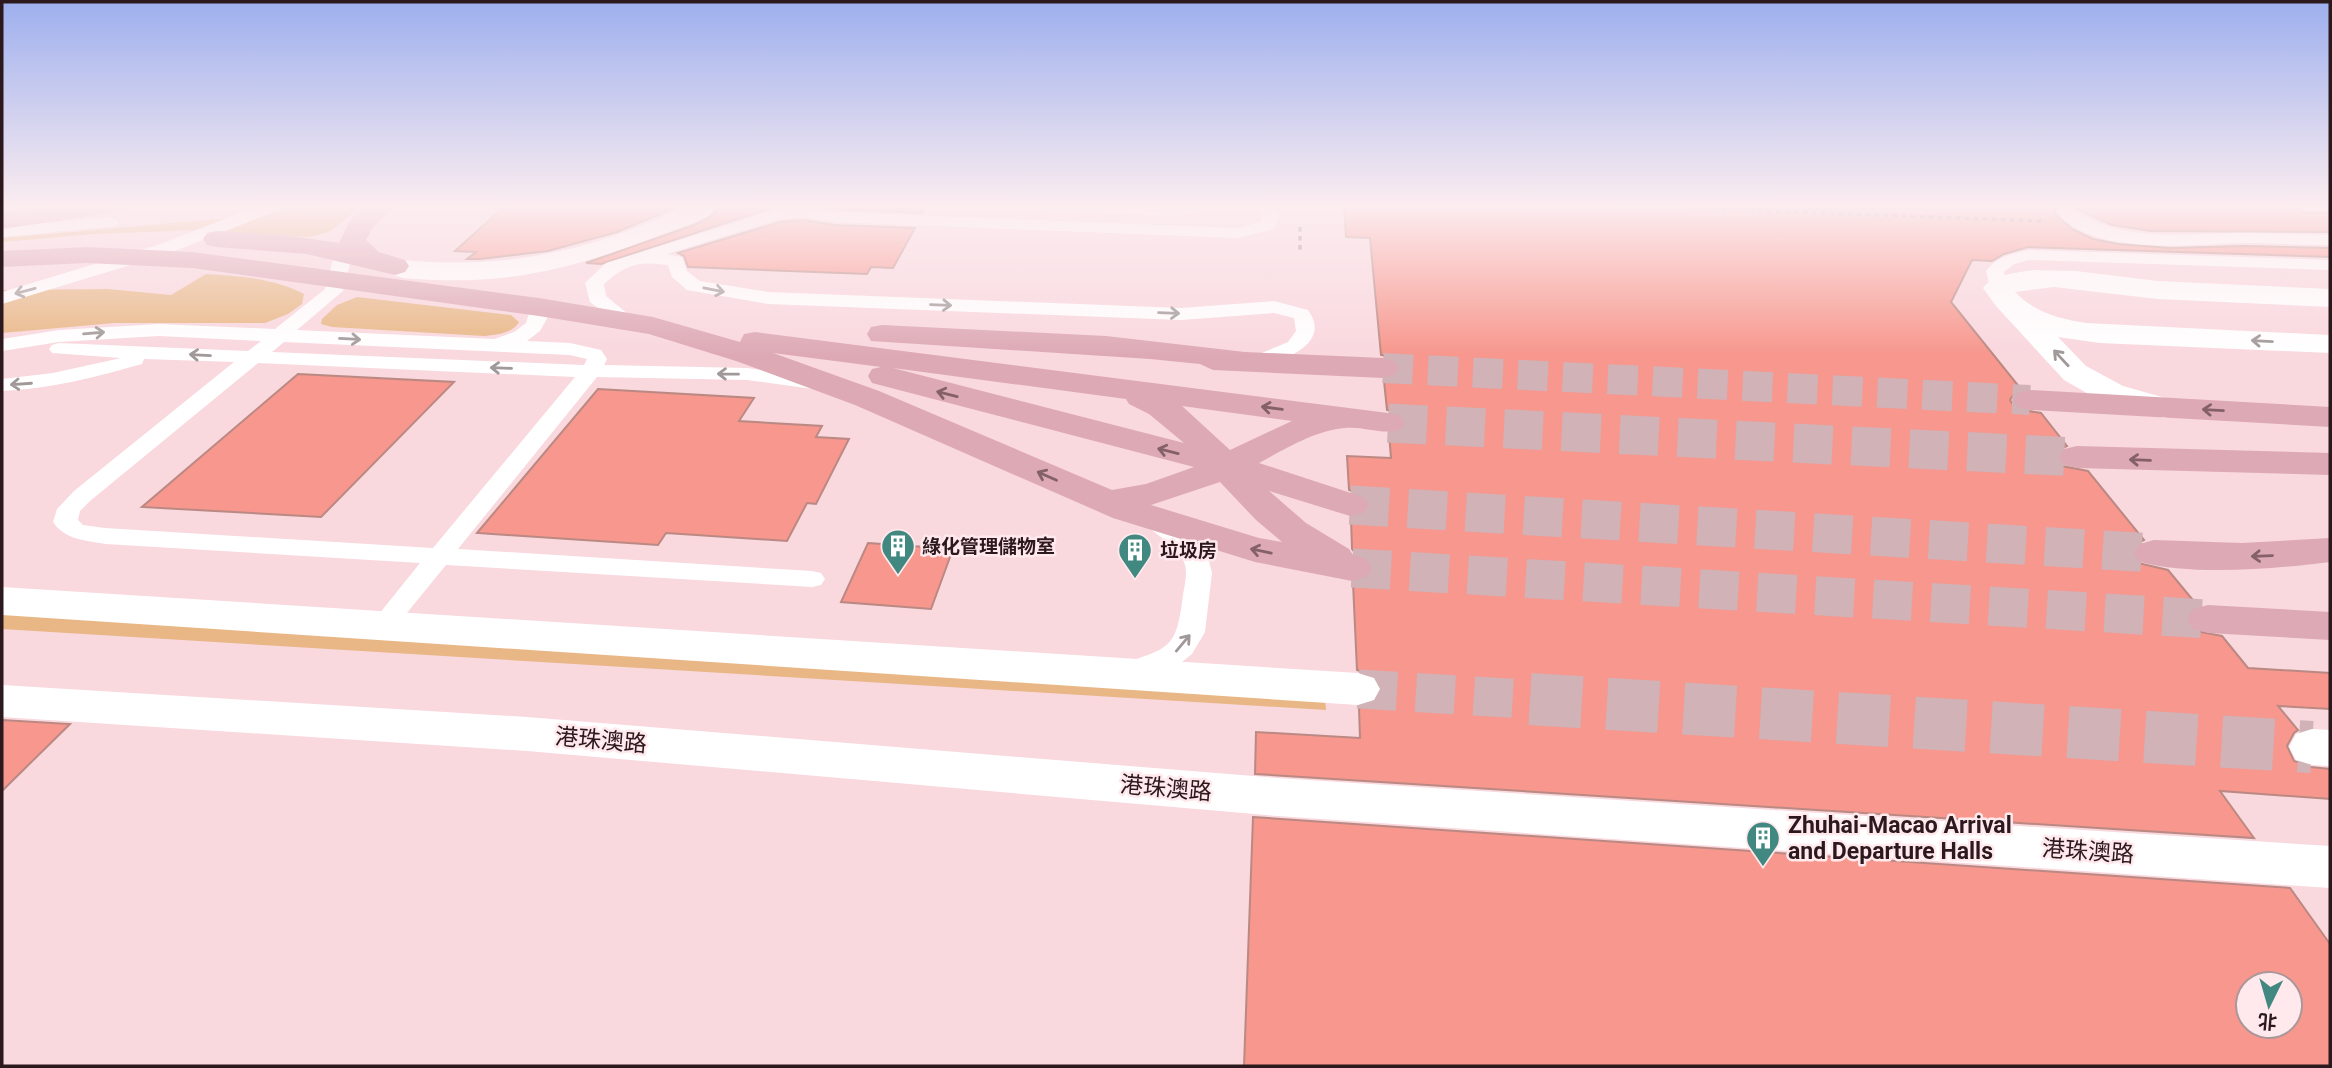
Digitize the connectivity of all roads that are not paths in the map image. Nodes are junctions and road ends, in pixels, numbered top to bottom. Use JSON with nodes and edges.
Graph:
{"nodes":[{"id":1,"x":145,"y":255,"type":"edge"},
{"id":2,"x":345,"y":255,"type":"edge"},
{"id":3,"x":582,"y":255,"type":"edge"},
{"id":4,"x":649,"y":255,"type":"edge"},
{"id":5,"x":351,"y":256,"type":"junction"},
{"id":6,"x":638,"y":258,"type":"junction"},
{"id":7,"x":2,"y":259,"type":"edge"},
{"id":8,"x":2330,"y":265,"type":"edge"},
{"id":9,"x":403,"y":269,"type":"junction"},
{"id":10,"x":2330,"y":278,"type":"edge"},
{"id":11,"x":2050,"y":279,"type":"junction"},
{"id":12,"x":2,"y":298,"type":"edge"},
{"id":13,"x":2330,"y":298,"type":"edge"},
{"id":14,"x":2007,"y":299,"type":"junction"},
{"id":15,"x":526,"y":305,"type":"junction"},
{"id":16,"x":641,"y":325,"type":"junction"},
{"id":17,"x":282,"y":335,"type":"junction"},
{"id":18,"x":747,"y":340,"type":"junction"},
{"id":19,"x":2330,"y":344,"type":"edge"},
{"id":20,"x":2,"y":346,"type":"edge"},
{"id":21,"x":489,"y":346,"type":"junction"},
{"id":22,"x":159,"y":353,"type":"junction"},
{"id":23,"x":254,"y":357,"type":"junction"},
{"id":24,"x":882,"y":357,"type":"junction"},
{"id":25,"x":1249,"y":361,"type":"junction"},
{"id":26,"x":1382,"y":368,"type":"tunnel mouth"},
{"id":27,"x":591,"y":371,"type":"junction"},
{"id":28,"x":2,"y":385,"type":"edge"},
{"id":29,"x":1114,"y":387,"type":"junction"},
{"id":30,"x":867,"y":398,"type":"junction"},
{"id":31,"x":2030,"y":400,"type":"tunnel mouth"},
{"id":32,"x":2164,"y":408,"type":"junction"},
{"id":33,"x":2330,"y":417,"type":"edge"},
{"id":34,"x":1351,"y":418,"type":"junction"},
{"id":35,"x":1388,"y":423,"type":"tunnel mouth"},
{"id":36,"x":2077,"y":457,"type":"tunnel mouth"},
{"id":37,"x":2330,"y":464,"type":"edge"},
{"id":38,"x":1227,"y":466,"type":"junction"},
{"id":39,"x":1107,"y":502,"type":"junction"},
{"id":40,"x":1350,"y":505,"type":"tunnel mouth"},
{"id":41,"x":1152,"y":519,"type":"junction"},
{"id":42,"x":2330,"y":550,"type":"edge"},
{"id":43,"x":2154,"y":553,"type":"tunnel mouth"},
{"id":44,"x":437,"y":557,"type":"junction"},
{"id":45,"x":813,"y":579,"type":"dead end"},
{"id":46,"x":2,"y":601,"type":"edge"},
{"id":47,"x":2208,"y":619,"type":"tunnel mouth"},
{"id":48,"x":384,"y":624,"type":"junction"},
{"id":49,"x":2330,"y":626,"type":"edge"},
{"id":50,"x":1124,"y":673,"type":"junction"},
{"id":51,"x":1357,"y":689,"type":"tunnel mouth"},
{"id":52,"x":2,"y":701,"type":"edge"},
{"id":53,"x":2330,"y":867,"type":"edge"}],
"edges":[{"from":1,"to":12,"type":"lane","one_way":true},
{"from":2,"to":5,"type":"main road"},
{"from":3,"to":9,"type":"street"},
{"from":4,"to":6,"type":"lane"},
{"from":5,"to":7,"type":"main road"},
{"from":5,"to":9,"type":"main road"},
{"from":5,"to":15,"type":"main road"},
{"from":5,"to":17,"type":"lane"},
{"from":6,"to":16,"type":"lane"},
{"from":6,"to":25,"type":"lane","one_way":true},
{"from":8,"to":14,"type":"lane"},
{"from":9,"to":15,"type":"main road"},
{"from":10,"to":11,"type":"lane"},
{"from":11,"to":13,"type":"street"},
{"from":11,"to":14,"type":"street"},
{"from":19,"to":14,"type":"street","one_way":true},
{"from":32,"to":14,"type":"street","one_way":true},
{"from":15,"to":16,"type":"main road"},
{"from":15,"to":21,"type":"lane"},
{"from":16,"to":18,"type":"main road"},
{"from":16,"to":25,"type":"main road"},
{"from":16,"to":30,"type":"main road"},
{"from":20,"to":17,"type":"lane","one_way":true},
{"from":17,"to":21,"type":"lane","one_way":true},
{"from":17,"to":23,"type":"lane"},
{"from":18,"to":24,"type":"main road"},
{"from":38,"to":18,"type":"main road","one_way":true},
{"from":20,"to":22,"type":"lane"},
{"from":21,"to":27,"type":"lane"},
{"from":23,"to":22,"type":"lane","one_way":true},
{"from":22,"to":28,"type":"lane","one_way":true},
{"from":27,"to":23,"type":"lane","one_way":true},
{"from":23,"to":44,"type":"lane"},
{"from":24,"to":25,"type":"main road"},
{"from":24,"to":29,"type":"main road"},
{"from":25,"to":26,"type":"main road"},
{"from":30,"to":27,"type":"lane","one_way":true},
{"from":27,"to":44,"type":"lane"},
{"from":34,"to":29,"type":"main road","one_way":true},
{"from":29,"to":38,"type":"main road"},
{"from":39,"to":30,"type":"main road","one_way":true},
{"from":31,"to":32,"type":"main road"},
{"from":33,"to":32,"type":"main road","one_way":true},
{"from":34,"to":35,"type":"main road"},
{"from":34,"to":38,"type":"main road"},
{"from":37,"to":36,"type":"main road","one_way":true},
{"from":38,"to":39,"type":"main road"},
{"from":38,"to":40,"type":"main road"},
{"from":38,"to":41,"type":"main road","one_way":true},
{"from":39,"to":41,"type":"main road"},
{"from":50,"to":41,"type":"lane","one_way":true},
{"from":42,"to":43,"type":"main road","one_way":true},
{"from":44,"to":45,"type":"lane"},
{"from":44,"to":48,"type":"lane"},
{"from":46,"to":48,"type":"street"},
{"from":47,"to":49,"type":"main road"},
{"from":48,"to":50,"type":"street"},
{"from":50,"to":51,"type":"street"},
{"from":52,"to":53,"type":"street","name":"港珠澳路"}]}
